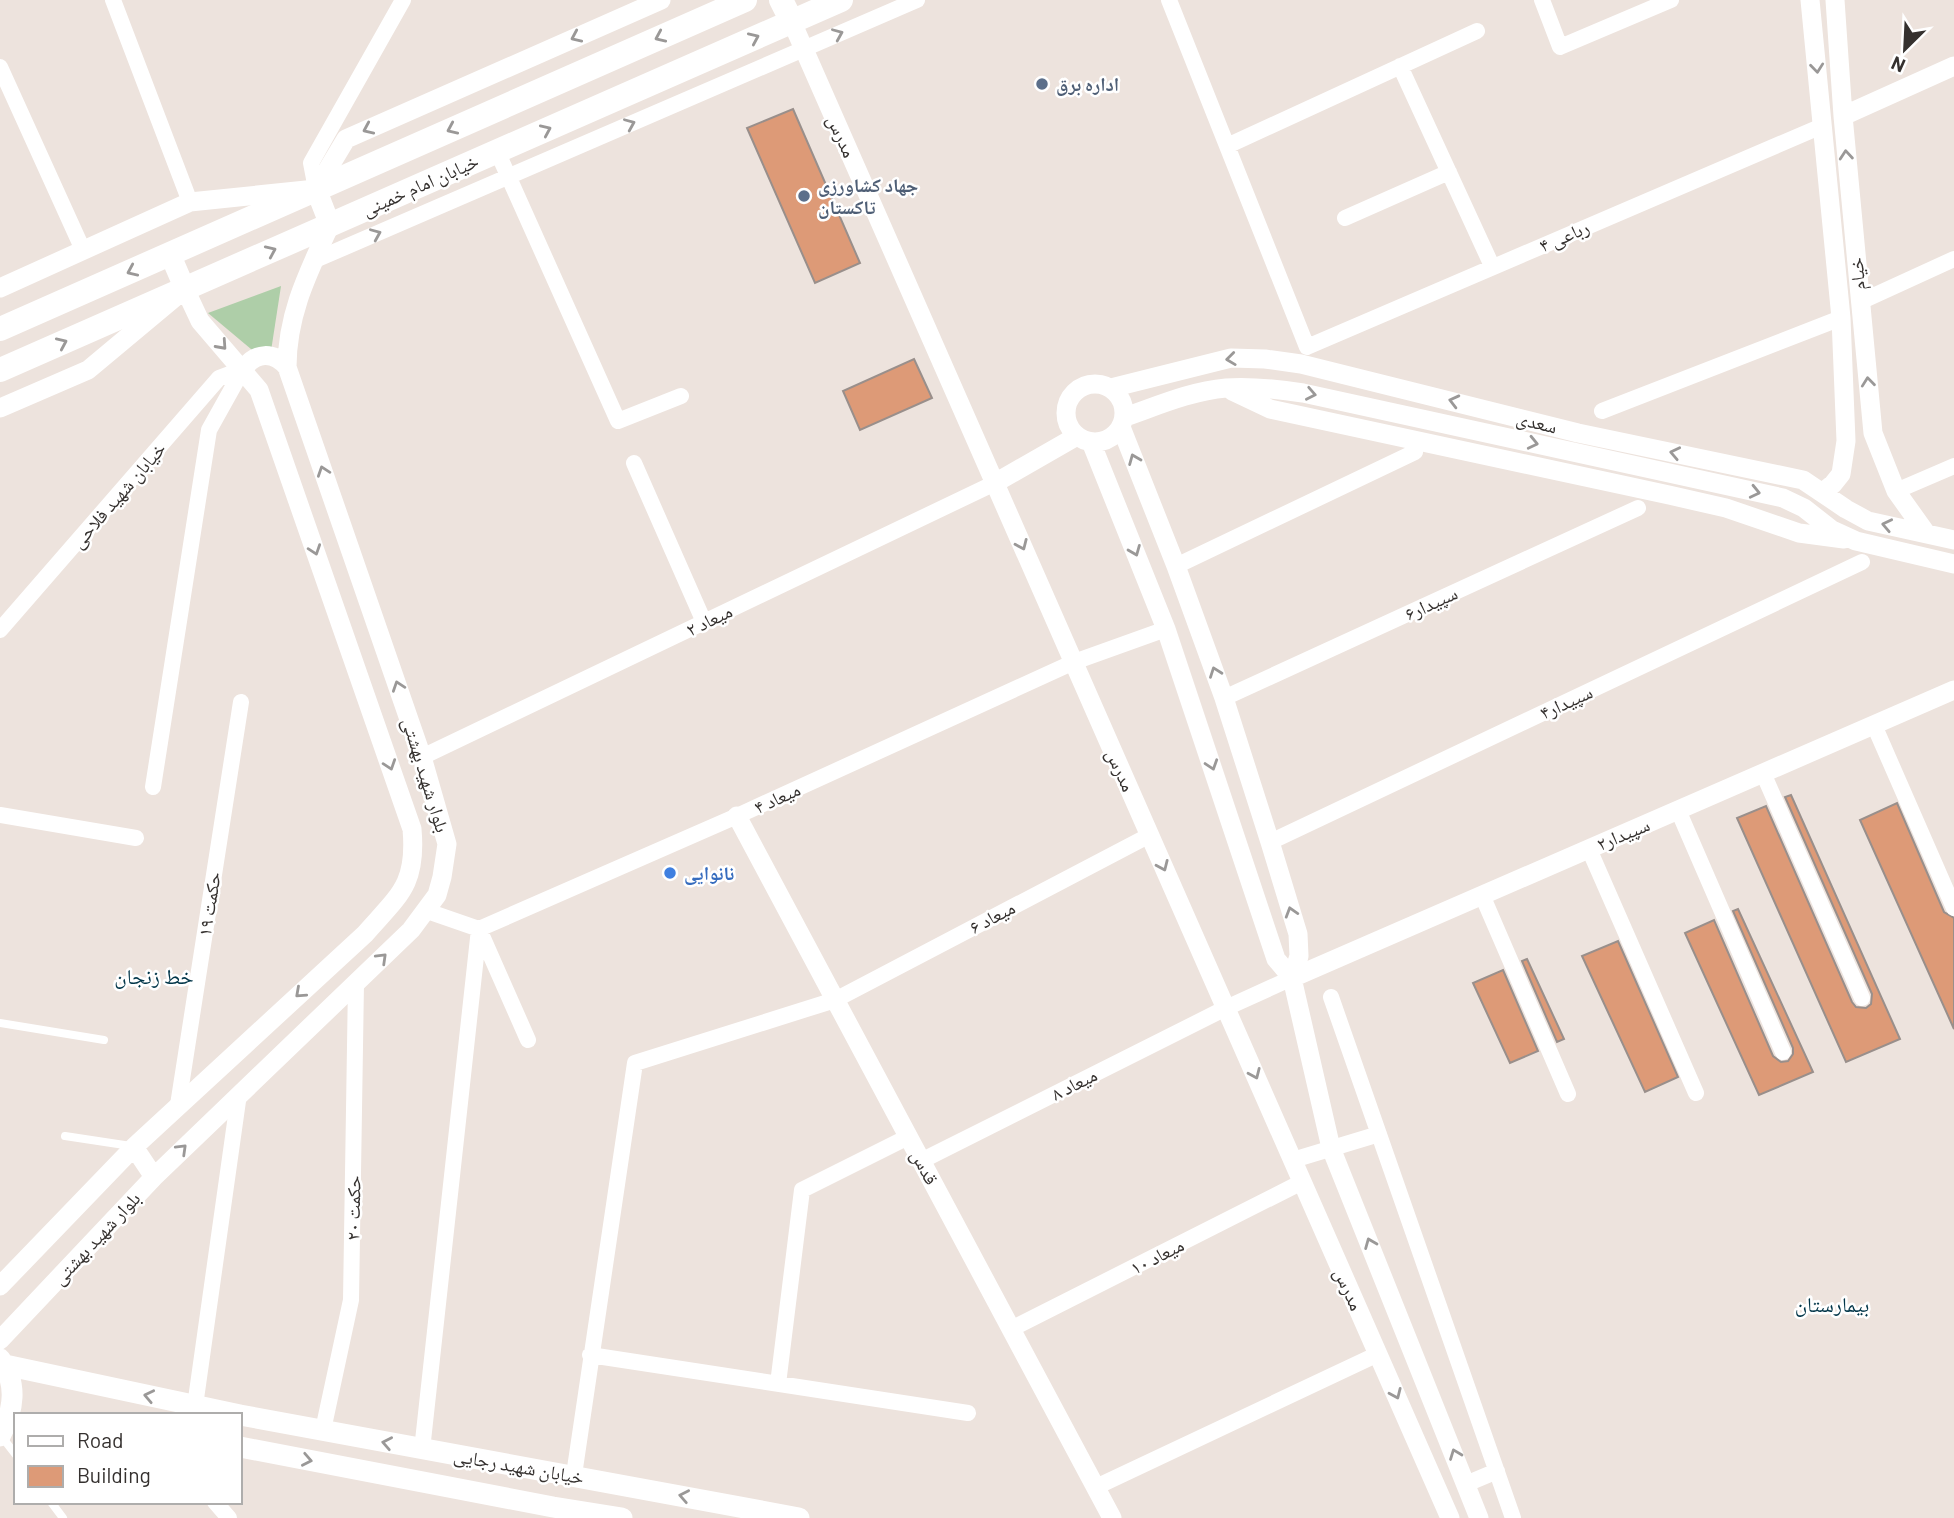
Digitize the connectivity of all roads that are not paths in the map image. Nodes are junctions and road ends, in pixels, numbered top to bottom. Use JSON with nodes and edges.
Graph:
{"nodes":[{"id":1,"x":113,"y":0,"type":"edge"},
{"id":2,"x":403,"y":0,"type":"edge"},
{"id":3,"x":661,"y":0,"type":"edge"},
{"id":4,"x":745,"y":0,"type":"edge"},
{"id":5,"x":841,"y":0,"type":"edge"},
{"id":6,"x":917,"y":0,"type":"edge"},
{"id":7,"x":1168,"y":0,"type":"edge"},
{"id":8,"x":1542,"y":0,"type":"edge"},
{"id":9,"x":1671,"y":0,"type":"edge"},
{"id":10,"x":1810,"y":0,"type":"edge"},
{"id":11,"x":1835,"y":0,"type":"edge"},
{"id":12,"x":1639,"y":7,"type":"edge"},
{"id":13,"x":787,"y":11,"type":"edge"},
{"id":14,"x":1477,"y":31,"type":"dead end"},
{"id":15,"x":804,"y":49,"type":"junction"},
{"id":16,"x":1401,"y":66,"type":"junction"},
{"id":17,"x":0,"y":67,"type":"edge"},
{"id":18,"x":1953,"y":69,"type":"edge"},
{"id":19,"x":682,"y":70,"type":"junction"},
{"id":20,"x":694,"y":97,"type":"junction"},
{"id":21,"x":1843,"y":116,"type":"junction"},
{"id":22,"x":1822,"y":126,"type":"junction"},
{"id":23,"x":1227,"y":146,"type":"junction"},
{"id":24,"x":497,"y":151,"type":"junction"},
{"id":25,"x":1449,"y":172,"type":"junction"},
{"id":26,"x":510,"y":176,"type":"junction"},
{"id":27,"x":316,"y":189,"type":"junction"},
{"id":28,"x":190,"y":202,"type":"junction"},
{"id":29,"x":1345,"y":218,"type":"dead end"},
{"id":30,"x":330,"y":225,"type":"junction"},
{"id":31,"x":83,"y":250,"type":"junction"},
{"id":32,"x":170,"y":254,"type":"junction"},
{"id":33,"x":1954,"y":259,"type":"edge"},
{"id":34,"x":313,"y":261,"type":"junction"},
{"id":35,"x":1492,"y":267,"type":"junction"},
{"id":36,"x":0,"y":288,"type":"edge"},
{"id":37,"x":185,"y":289,"type":"junction"},
{"id":38,"x":1860,"y":302,"type":"junction"},
{"id":39,"x":1841,"y":318,"type":"junction"},
{"id":40,"x":0,"y":329,"type":"edge"},
{"id":41,"x":287,"y":367,"type":"junction"},
{"id":42,"x":243,"y":369,"type":"junction"},
{"id":43,"x":0,"y":370,"type":"edge"},
{"id":44,"x":1111,"y":388,"type":"junction"},
{"id":45,"x":1224,"y":388,"type":"junction"},
{"id":46,"x":681,"y":396,"type":"dead end"},
{"id":47,"x":0,"y":408,"type":"edge"},
{"id":48,"x":1602,"y":411,"type":"dead end"},
{"id":49,"x":1123,"y":422,"type":"junction"},
{"id":50,"x":1845,"y":429,"type":"junction"},
{"id":51,"x":1873,"y":429,"type":"junction"},
{"id":52,"x":1084,"y":439,"type":"junction"},
{"id":53,"x":1415,"y":452,"type":"dead end"},
{"id":54,"x":1881,"y":459,"type":"junction"},
{"id":55,"x":1844,"y":461,"type":"junction"},
{"id":56,"x":634,"y":463,"type":"dead end"},
{"id":57,"x":1954,"y":466,"type":"edge"},
{"id":58,"x":995,"y":483,"type":"junction"},
{"id":59,"x":1896,"y":491,"type":"junction"},
{"id":60,"x":1823,"y":492,"type":"junction"},
{"id":61,"x":1638,"y":508,"type":"dead end"},
{"id":62,"x":1926,"y":533,"type":"junction"},
{"id":63,"x":1954,"y":540,"type":"edge"},
{"id":64,"x":1856,"y":541,"type":"junction"},
{"id":65,"x":1863,"y":562,"type":"dead end"},
{"id":66,"x":1954,"y":564,"type":"edge"},
{"id":67,"x":1176,"y":566,"type":"junction"},
{"id":68,"x":704,"y":622,"type":"junction"},
{"id":69,"x":1167,"y":629,"type":"junction"},
{"id":70,"x":0,"y":630,"type":"edge"},
{"id":71,"x":1074,"y":662,"type":"junction"},
{"id":72,"x":1954,"y":690,"type":"edge"},
{"id":73,"x":1224,"y":698,"type":"junction"},
{"id":74,"x":241,"y":702,"type":"dead end"},
{"id":75,"x":1874,"y":725,"type":"junction"},
{"id":76,"x":422,"y":757,"type":"junction"},
{"id":77,"x":1763,"y":773,"type":"junction"},
{"id":78,"x":153,"y":787,"type":"dead end"},
{"id":79,"x":1678,"y":810,"type":"junction"},
{"id":80,"x":0,"y":815,"type":"edge"},
{"id":81,"x":737,"y":816,"type":"junction"},
{"id":82,"x":1150,"y":835,"type":"junction"},
{"id":83,"x":136,"y":838,"type":"dead end"},
{"id":84,"x":1270,"y":842,"type":"junction"},
{"id":85,"x":1589,"y":849,"type":"junction"},
{"id":86,"x":1482,"y":895,"type":"junction"},
{"id":87,"x":1954,"y":908,"type":"edge"},
{"id":88,"x":426,"y":912,"type":"junction"},
{"id":89,"x":479,"y":929,"type":"junction"},
{"id":90,"x":1293,"y":978,"type":"junction"},
{"id":91,"x":356,"y":983,"type":"junction"},
{"id":92,"x":1331,"y":997,"type":"dead end"},
{"id":93,"x":1862,"y":998,"type":"dead end"},
{"id":94,"x":835,"y":1000,"type":"junction"},
{"id":95,"x":1226,"y":1008,"type":"junction"},
{"id":96,"x":0,"y":1023,"type":"edge"},
{"id":97,"x":103,"y":1040,"type":"dead end"},
{"id":98,"x":528,"y":1040,"type":"dead end"},
{"id":99,"x":1783,"y":1052,"type":"dead end"},
{"id":100,"x":1696,"y":1093,"type":"dead end"},
{"id":101,"x":239,"y":1094,"type":"junction"},
{"id":102,"x":1568,"y":1094,"type":"dead end"},
{"id":103,"x":178,"y":1105,"type":"junction"},
{"id":104,"x":1379,"y":1134,"type":"junction"},
{"id":105,"x":65,"y":1136,"type":"dead end"},
{"id":106,"x":908,"y":1137,"type":"junction"},
{"id":107,"x":134,"y":1147,"type":"junction"},
{"id":108,"x":1331,"y":1148,"type":"junction"},
{"id":109,"x":1293,"y":1160,"type":"junction"},
{"id":110,"x":921,"y":1161,"type":"junction"},
{"id":111,"x":154,"y":1177,"type":"junction"},
{"id":112,"x":1303,"y":1182,"type":"junction"},
{"id":113,"x":0,"y":1286,"type":"edge"},
{"id":114,"x":1011,"y":1329,"type":"junction"},
{"id":115,"x":0,"y":1340,"type":"edge"},
{"id":116,"x":1378,"y":1354,"type":"junction"},
{"id":117,"x":590,"y":1355,"type":"junction"},
{"id":118,"x":3,"y":1362,"type":"edge"},
{"id":119,"x":778,"y":1384,"type":"junction"},
{"id":120,"x":195,"y":1406,"type":"junction"},
{"id":121,"x":230,"y":1413,"type":"edge"},
{"id":122,"x":968,"y":1413,"type":"dead end"},
{"id":123,"x":242,"y":1415,"type":"edge"},
{"id":124,"x":323,"y":1430,"type":"junction"},
{"id":125,"x":0,"y":1435,"type":"edge"},
{"id":126,"x":242,"y":1447,"type":"edge"},
{"id":127,"x":422,"y":1450,"type":"junction"},
{"id":128,"x":14,"y":1452,"type":"edge"},
{"id":129,"x":1497,"y":1471,"type":"junction"},
{"id":130,"x":574,"y":1475,"type":"junction"},
{"id":131,"x":1466,"y":1483,"type":"junction"},
{"id":132,"x":1096,"y":1487,"type":"junction"},
{"id":133,"x":1440,"y":1495,"type":"junction"},
{"id":134,"x":217,"y":1504,"type":"edge"},
{"id":135,"x":717,"y":1510,"type":"edge"},
{"id":136,"x":551,"y":1513,"type":"edge"},
{"id":137,"x":229,"y":1518,"type":"edge"},
{"id":138,"x":622,"y":1518,"type":"edge"},
{"id":139,"x":799,"y":1518,"type":"edge"},
{"id":140,"x":1112,"y":1518,"type":"edge"},
{"id":141,"x":1450,"y":1518,"type":"edge"},
{"id":142,"x":1479,"y":1518,"type":"edge"},
{"id":143,"x":1513,"y":1518,"type":"edge"}],
"edges":[{"from":1,"to":28,"type":"street"},
{"from":2,"to":27,"type":"street"},
{"from":3,"to":27,"type":"street","one_way":true},
{"from":4,"to":27,"type":"main road","name":"خیابان امام خمینی","one_way":true},
{"from":5,"to":13,"type":"main road","name":"خیابان امام خمینی"},
{"from":15,"to":6,"type":"street","one_way":true},
{"from":7,"to":23,"type":"street"},
{"from":8,"to":12,"type":"street"},
{"from":9,"to":12,"type":"street"},
{"from":10,"to":22,"type":"street","name":"خیام","one_way":true},
{"from":11,"to":21,"type":"street","name":"خیام"},
{"from":13,"to":15,"type":"street","name":"مدرس"},
{"from":19,"to":13,"type":"main road","name":"خیابان امام خمینی","one_way":true},
{"from":14,"to":16,"type":"street"},
{"from":15,"to":20,"type":"street"},
{"from":15,"to":58,"type":"street","name":"مدرس"},
{"from":16,"to":23,"type":"street"},
{"from":16,"to":25,"type":"street"},
{"from":17,"to":31,"type":"street"},
{"from":18,"to":21,"type":"street"},
{"from":19,"to":20,"type":"street"},
{"from":24,"to":19,"type":"main road","name":"خیابان امام خمینی","one_way":true},
{"from":26,"to":20,"type":"street","one_way":true},
{"from":38,"to":21,"type":"street","name":"خیام","one_way":true},
{"from":22,"to":35,"type":"street","name":"رباعی ۴"},
{"from":22,"to":39,"type":"street","name":"خیام"},
{"from":23,"to":35,"type":"street","name":"رباعی ۴"},
{"from":24,"to":26,"type":"street"},
{"from":24,"to":30,"type":"main road","name":"خیابان امام خمینی"},
{"from":25,"to":29,"type":"street"},
{"from":25,"to":35,"type":"street"},
{"from":34,"to":26,"type":"street","one_way":true},
{"from":26,"to":46,"type":"street"},
{"from":27,"to":28,"type":"street"},
{"from":27,"to":30,"type":"main road"},
{"from":27,"to":32,"type":"main road","name":"خیابان امام خمینی"},
{"from":28,"to":31,"type":"street"},
{"from":30,"to":34,"type":"street","name":"بلوار شهید بهشتی"},
{"from":37,"to":30,"type":"main road","name":"خیابان امام خمینی","one_way":true},
{"from":31,"to":36,"type":"street"},
{"from":32,"to":37,"type":"main road"},
{"from":32,"to":40,"type":"main road","name":"خیابان امام خمینی","one_way":true},
{"from":33,"to":38,"type":"street"},
{"from":34,"to":41,"type":"street","name":"بلوار شهید بهشتی"},
{"from":37,"to":42,"type":"street","name":"بلوار شهید بهشتی","one_way":true},
{"from":43,"to":37,"type":"main road","name":"خیابان امام خمینی","one_way":true},
{"from":37,"to":47,"type":"street"},
{"from":51,"to":38,"type":"street","name":"خیام","one_way":true},
{"from":39,"to":48,"type":"street"},
{"from":39,"to":50,"type":"street","name":"خیام"},
{"from":41,"to":42,"type":"street"},
{"from":76,"to":41,"type":"street","name":"بلوار شهید بهشتی","one_way":true},
{"from":42,"to":70,"type":"street","name":"خیابان شهید فلاحی"},
{"from":42,"to":78,"type":"street"},
{"from":42,"to":103,"type":"street","name":"بلوار شهید بهشتی","one_way":true},
{"from":44,"to":49,"type":"street"},
{"from":44,"to":52,"type":"street"},
{"from":60,"to":44,"type":"street","name":"سعدی","one_way":true},
{"from":45,"to":49,"type":"street","name":"سعدی"},
{"from":45,"to":64,"type":"street","name":"سعدی"},
{"from":45,"to":64,"type":"street","name":"سعدی","one_way":true},
{"from":49,"to":52,"type":"street"},
{"from":67,"to":49,"type":"street","one_way":true},
{"from":50,"to":51,"type":"street"},
{"from":50,"to":55,"type":"street","name":"خیام"},
{"from":51,"to":54,"type":"street","name":"خیام"},
{"from":52,"to":58,"type":"street"},
{"from":52,"to":69,"type":"street","one_way":true},
{"from":53,"to":67,"type":"street"},
{"from":54,"to":55,"type":"street"},
{"from":54,"to":59,"type":"street","name":"خیام"},
{"from":55,"to":60,"type":"street"},
{"from":56,"to":68,"type":"street"},
{"from":57,"to":59,"type":"street"},
{"from":58,"to":68,"type":"street","name":"میعاد ۲"},
{"from":58,"to":71,"type":"street","name":"مدرس","one_way":true},
{"from":59,"to":62,"type":"street","name":"خیام"},
{"from":62,"to":60,"type":"street","name":"سعدی","one_way":true},
{"from":61,"to":73,"type":"street","name":"سپیدار۶"},
{"from":62,"to":63,"type":"street","name":"سعدی"},
{"from":64,"to":66,"type":"street","name":"سعدی"},
{"from":65,"to":84,"type":"street","name":"سپیدار۴"},
{"from":73,"to":67,"type":"street","one_way":true},
{"from":68,"to":76,"type":"street","name":"میعاد ۲"},
{"from":69,"to":71,"type":"street","name":"میعاد ۴"},
{"from":69,"to":90,"type":"street","one_way":true},
{"from":71,"to":81,"type":"street","name":"میعاد ۴"},
{"from":71,"to":82,"type":"street","name":"مدرس"},
{"from":72,"to":75,"type":"street","name":"سپیدار۲"},
{"from":73,"to":84,"type":"street"},
{"from":74,"to":103,"type":"street","name":"حکمت ۱۹"},
{"from":75,"to":77,"type":"street","name":"سپیدار۲"},
{"from":75,"to":87,"type":"street"},
{"from":76,"to":88,"type":"street","name":"بلوار شهید بهشتی"},
{"from":77,"to":79,"type":"street","name":"سپیدار۲"},
{"from":77,"to":93,"type":"street"},
{"from":79,"to":85,"type":"street","name":"سپیدار۲"},
{"from":79,"to":99,"type":"street"},
{"from":80,"to":83,"type":"street"},
{"from":81,"to":89,"type":"street","name":"میعاد ۴"},
{"from":81,"to":94,"type":"street","name":"قدس"},
{"from":82,"to":94,"type":"street","name":"میعاد ۶"},
{"from":82,"to":95,"type":"street","name":"مدرس","one_way":true},
{"from":90,"to":84,"type":"street","one_way":true},
{"from":85,"to":86,"type":"street","name":"سپیدار۲"},
{"from":85,"to":100,"type":"street"},
{"from":86,"to":90,"type":"street","name":"سپیدار۲"},
{"from":86,"to":102,"type":"street"},
{"from":88,"to":89,"type":"street"},
{"from":91,"to":88,"type":"street","name":"بلوار شهید بهشتی","one_way":true},
{"from":89,"to":98,"type":"street"},
{"from":89,"to":127,"type":"street"},
{"from":90,"to":95,"type":"street","name":"میعاد ۸"},
{"from":90,"to":108,"type":"street","name":"مدرس"},
{"from":91,"to":101,"type":"street","name":"بلوار شهید بهشتی"},
{"from":91,"to":124,"type":"street","name":"حکمت ۲۰"},
{"from":92,"to":104,"type":"street"},
{"from":94,"to":106,"type":"street","name":"قدس"},
{"from":94,"to":117,"type":"street","name":"میعاد ۶"},
{"from":95,"to":109,"type":"street","name":"مدرس","one_way":true},
{"from":95,"to":110,"type":"street","name":"میعاد ۸"},
{"from":96,"to":97,"type":"lane"},
{"from":111,"to":101,"type":"street","name":"بلوار شهید بهشتی","one_way":true},
{"from":101,"to":120,"type":"street"},
{"from":103,"to":107,"type":"street","name":"بلوار شهید بهشتی"},
{"from":104,"to":108,"type":"street"},
{"from":104,"to":129,"type":"street"},
{"from":105,"to":107,"type":"lane"},
{"from":106,"to":110,"type":"street","name":"قدس"},
{"from":106,"to":119,"type":"street"},
{"from":107,"to":111,"type":"street"},
{"from":107,"to":113,"type":"street","name":"بلوار شهید بهشتی"},
{"from":108,"to":109,"type":"street"},
{"from":131,"to":108,"type":"street","name":"مدرس","one_way":true},
{"from":109,"to":112,"type":"street","name":"مدرس"},
{"from":110,"to":114,"type":"street","name":"قدس"},
{"from":111,"to":115,"type":"street","name":"بلوار شهید بهشتی"},
{"from":112,"to":114,"type":"street","name":"میعاد ۱۰"},
{"from":112,"to":116,"type":"street","name":"مدرس"},
{"from":114,"to":132,"type":"street","name":"قدس"},
{"from":116,"to":132,"type":"street"},
{"from":116,"to":133,"type":"street","name":"مدرس","one_way":true},
{"from":117,"to":119,"type":"street"},
{"from":117,"to":130,"type":"street"},
{"from":120,"to":118,"type":"main road","name":"خیابان شهید رجایی","one_way":true},
{"from":118,"to":125,"type":"main road"},
{"from":119,"to":122,"type":"street"},
{"from":120,"to":121,"type":"main road","name":"خیابان شهید رجایی"},
{"from":123,"to":124,"type":"main road","name":"خیابان شهید رجایی"},
{"from":127,"to":124,"type":"main road","name":"خیابان شهید رجایی","one_way":true},
{"from":125,"to":128,"type":"lane"},
{"from":126,"to":136,"type":"main road","name":"خیابان شهید رجایی","one_way":true},
{"from":127,"to":130,"type":"main road","name":"خیابان شهید رجایی"},
{"from":129,"to":131,"type":"street"},
{"from":129,"to":143,"type":"street"},
{"from":135,"to":130,"type":"main road","name":"خیابان شهید رجایی","one_way":true},
{"from":131,"to":133,"type":"street"},
{"from":131,"to":142,"type":"street","name":"مدرس"},
{"from":132,"to":140,"type":"street","name":"قدس"},
{"from":133,"to":141,"type":"street","name":"مدرس"},
{"from":134,"to":137,"type":"street"},
{"from":135,"to":139,"type":"main road","name":"خیابان شهید رجایی"},
{"from":136,"to":138,"type":"main road","name":"خیابان شهید رجایی"}]}
